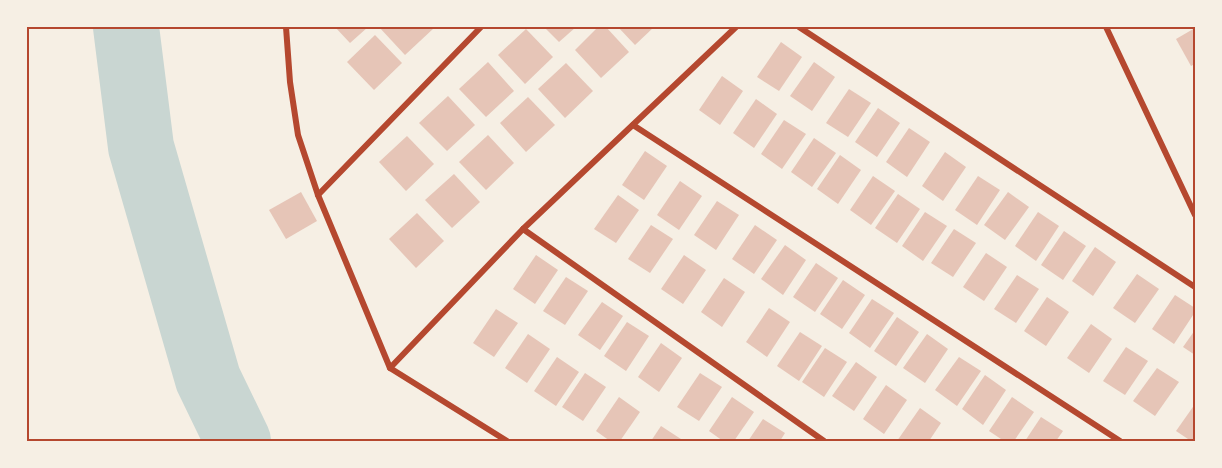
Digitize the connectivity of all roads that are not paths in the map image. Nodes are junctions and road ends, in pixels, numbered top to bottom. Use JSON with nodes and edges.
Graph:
{"nodes":[{"id":1,"x":286,"y":27,"type":"edge"},
{"id":2,"x":481,"y":27,"type":"edge"},
{"id":3,"x":736,"y":27,"type":"edge"},
{"id":4,"x":799,"y":27,"type":"edge"},
{"id":5,"x":1106,"y":27,"type":"edge"},
{"id":6,"x":633,"y":125,"type":"junction"},
{"id":7,"x":318,"y":195,"type":"junction"},
{"id":8,"x":1195,"y":215,"type":"edge"},
{"id":9,"x":523,"y":229,"type":"junction"},
{"id":10,"x":1195,"y":287,"type":"edge"},
{"id":11,"x":390,"y":368,"type":"junction"},
{"id":12,"x":507,"y":441,"type":"edge"},
{"id":13,"x":824,"y":441,"type":"edge"},
{"id":14,"x":1120,"y":441,"type":"edge"}],
"edges":[{"from":1,"to":7,"type":"street"},
{"from":2,"to":7,"type":"street"},
{"from":3,"to":6,"type":"street"},
{"from":4,"to":10,"type":"street"},
{"from":5,"to":8,"type":"street"},
{"from":6,"to":9,"type":"street"},
{"from":6,"to":14,"type":"street"},
{"from":7,"to":11,"type":"street"},
{"from":9,"to":11,"type":"street"},
{"from":9,"to":13,"type":"street"},
{"from":11,"to":12,"type":"street"}]}
